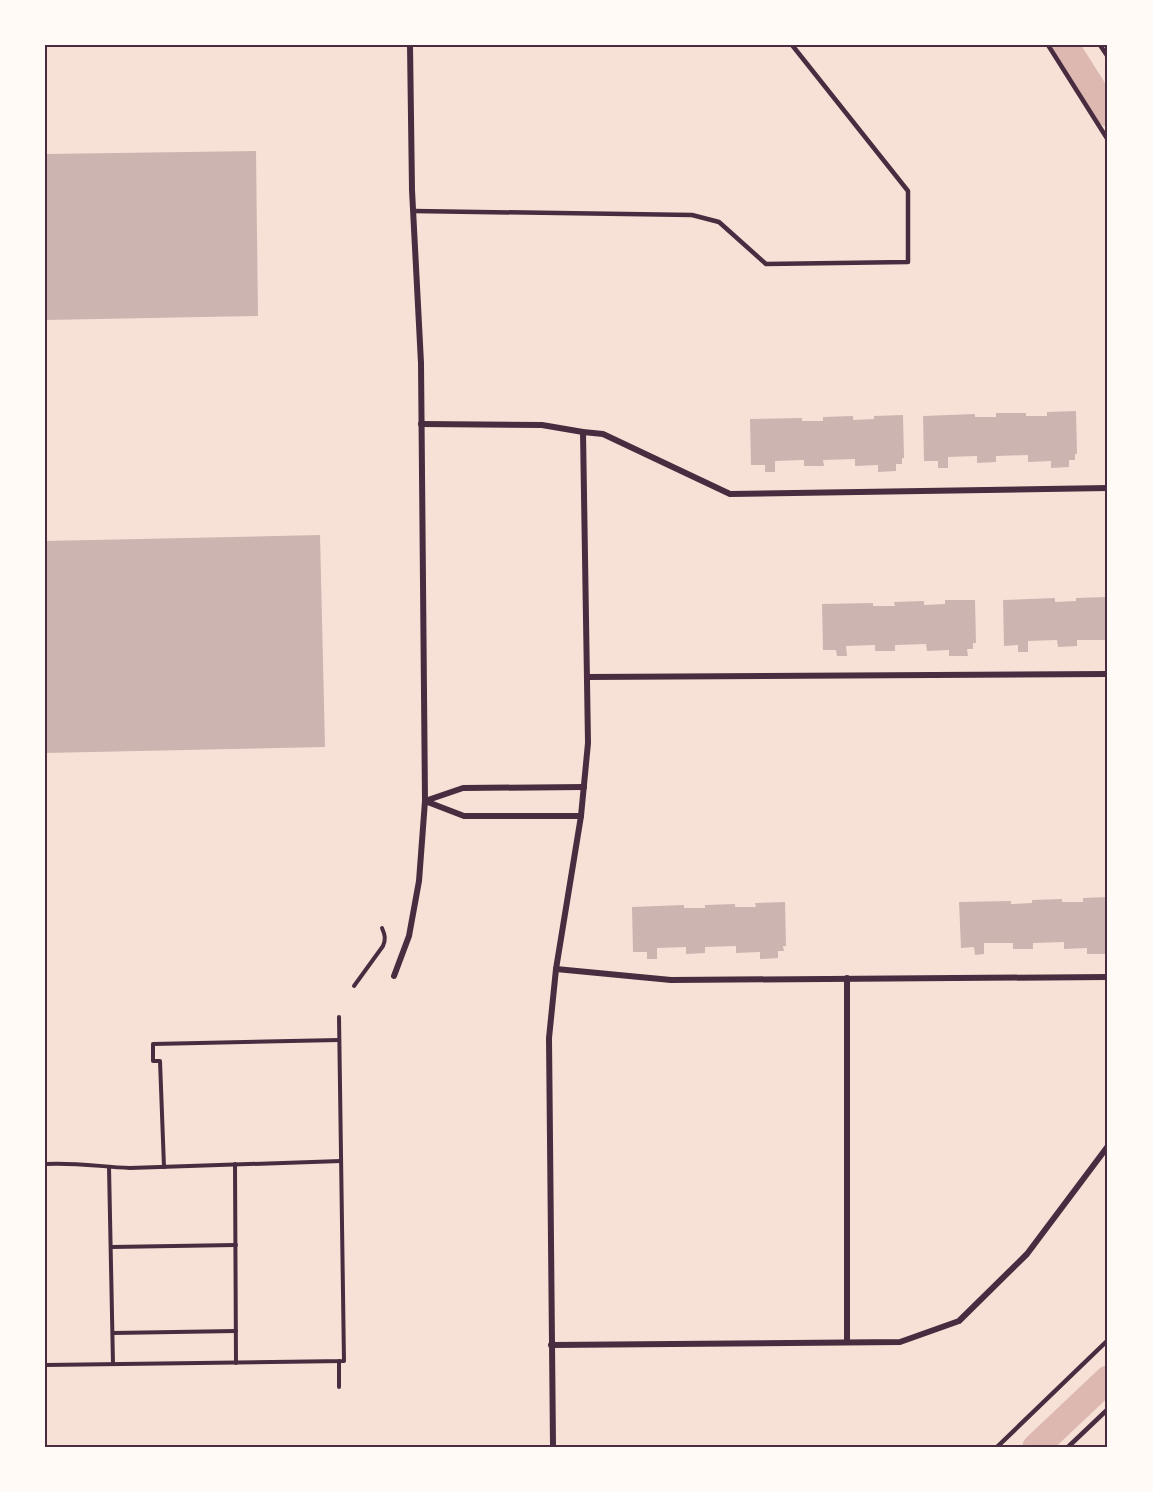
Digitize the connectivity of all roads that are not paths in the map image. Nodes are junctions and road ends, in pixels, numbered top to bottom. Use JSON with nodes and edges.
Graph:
{"nodes":[{"id":1,"x":410,"y":45,"type":"edge"},
{"id":2,"x":792,"y":45,"type":"edge"},
{"id":3,"x":1048,"y":45,"type":"edge"},
{"id":4,"x":1100,"y":45,"type":"edge"},
{"id":5,"x":1108,"y":57,"type":"edge"},
{"id":6,"x":1108,"y":140,"type":"edge"},
{"id":7,"x":413,"y":211,"type":"junction"},
{"id":8,"x":421,"y":424,"type":"junction"},
{"id":9,"x":583,"y":432,"type":"junction"},
{"id":10,"x":1108,"y":488,"type":"edge"},
{"id":11,"x":1108,"y":675,"type":"edge"},
{"id":12,"x":587,"y":677,"type":"junction"},
{"id":13,"x":584,"y":787,"type":"junction"},
{"id":14,"x":424,"y":801,"type":"junction"},
{"id":15,"x":581,"y":816,"type":"junction"},
{"id":16,"x":556,"y":969,"type":"junction"},
{"id":17,"x":394,"y":976,"type":"dead end"},
{"id":18,"x":1108,"y":977,"type":"edge"},
{"id":19,"x":847,"y":978,"type":"junction"},
{"id":20,"x":1108,"y":1146,"type":"edge"},
{"id":21,"x":1108,"y":1340,"type":"edge"},
{"id":22,"x":847,"y":1342,"type":"junction"},
{"id":23,"x":551,"y":1345,"type":"junction"},
{"id":24,"x":1108,"y":1409,"type":"edge"},
{"id":25,"x":553,"y":1445,"type":"dead end"},
{"id":26,"x":997,"y":1447,"type":"edge"},
{"id":27,"x":1068,"y":1447,"type":"edge"}],
"edges":[{"from":1,"to":7,"type":"street"},
{"from":2,"to":7,"type":"lane"},
{"from":3,"to":6,"type":"lane"},
{"from":4,"to":5,"type":"lane"},
{"from":7,"to":8,"type":"street"},
{"from":8,"to":9,"type":"street"},
{"from":8,"to":14,"type":"street"},
{"from":9,"to":10,"type":"street"},
{"from":9,"to":12,"type":"street"},
{"from":11,"to":12,"type":"street"},
{"from":12,"to":13,"type":"street"},
{"from":13,"to":14,"type":"street"},
{"from":13,"to":15,"type":"street"},
{"from":14,"to":15,"type":"street"},
{"from":14,"to":17,"type":"street"},
{"from":15,"to":16,"type":"street"},
{"from":16,"to":19,"type":"street"},
{"from":16,"to":23,"type":"street"},
{"from":18,"to":19,"type":"street"},
{"from":19,"to":22,"type":"street"},
{"from":20,"to":22,"type":"street"},
{"from":21,"to":26,"type":"lane"},
{"from":22,"to":23,"type":"street"},
{"from":23,"to":25,"type":"street"},
{"from":24,"to":27,"type":"lane"}]}
